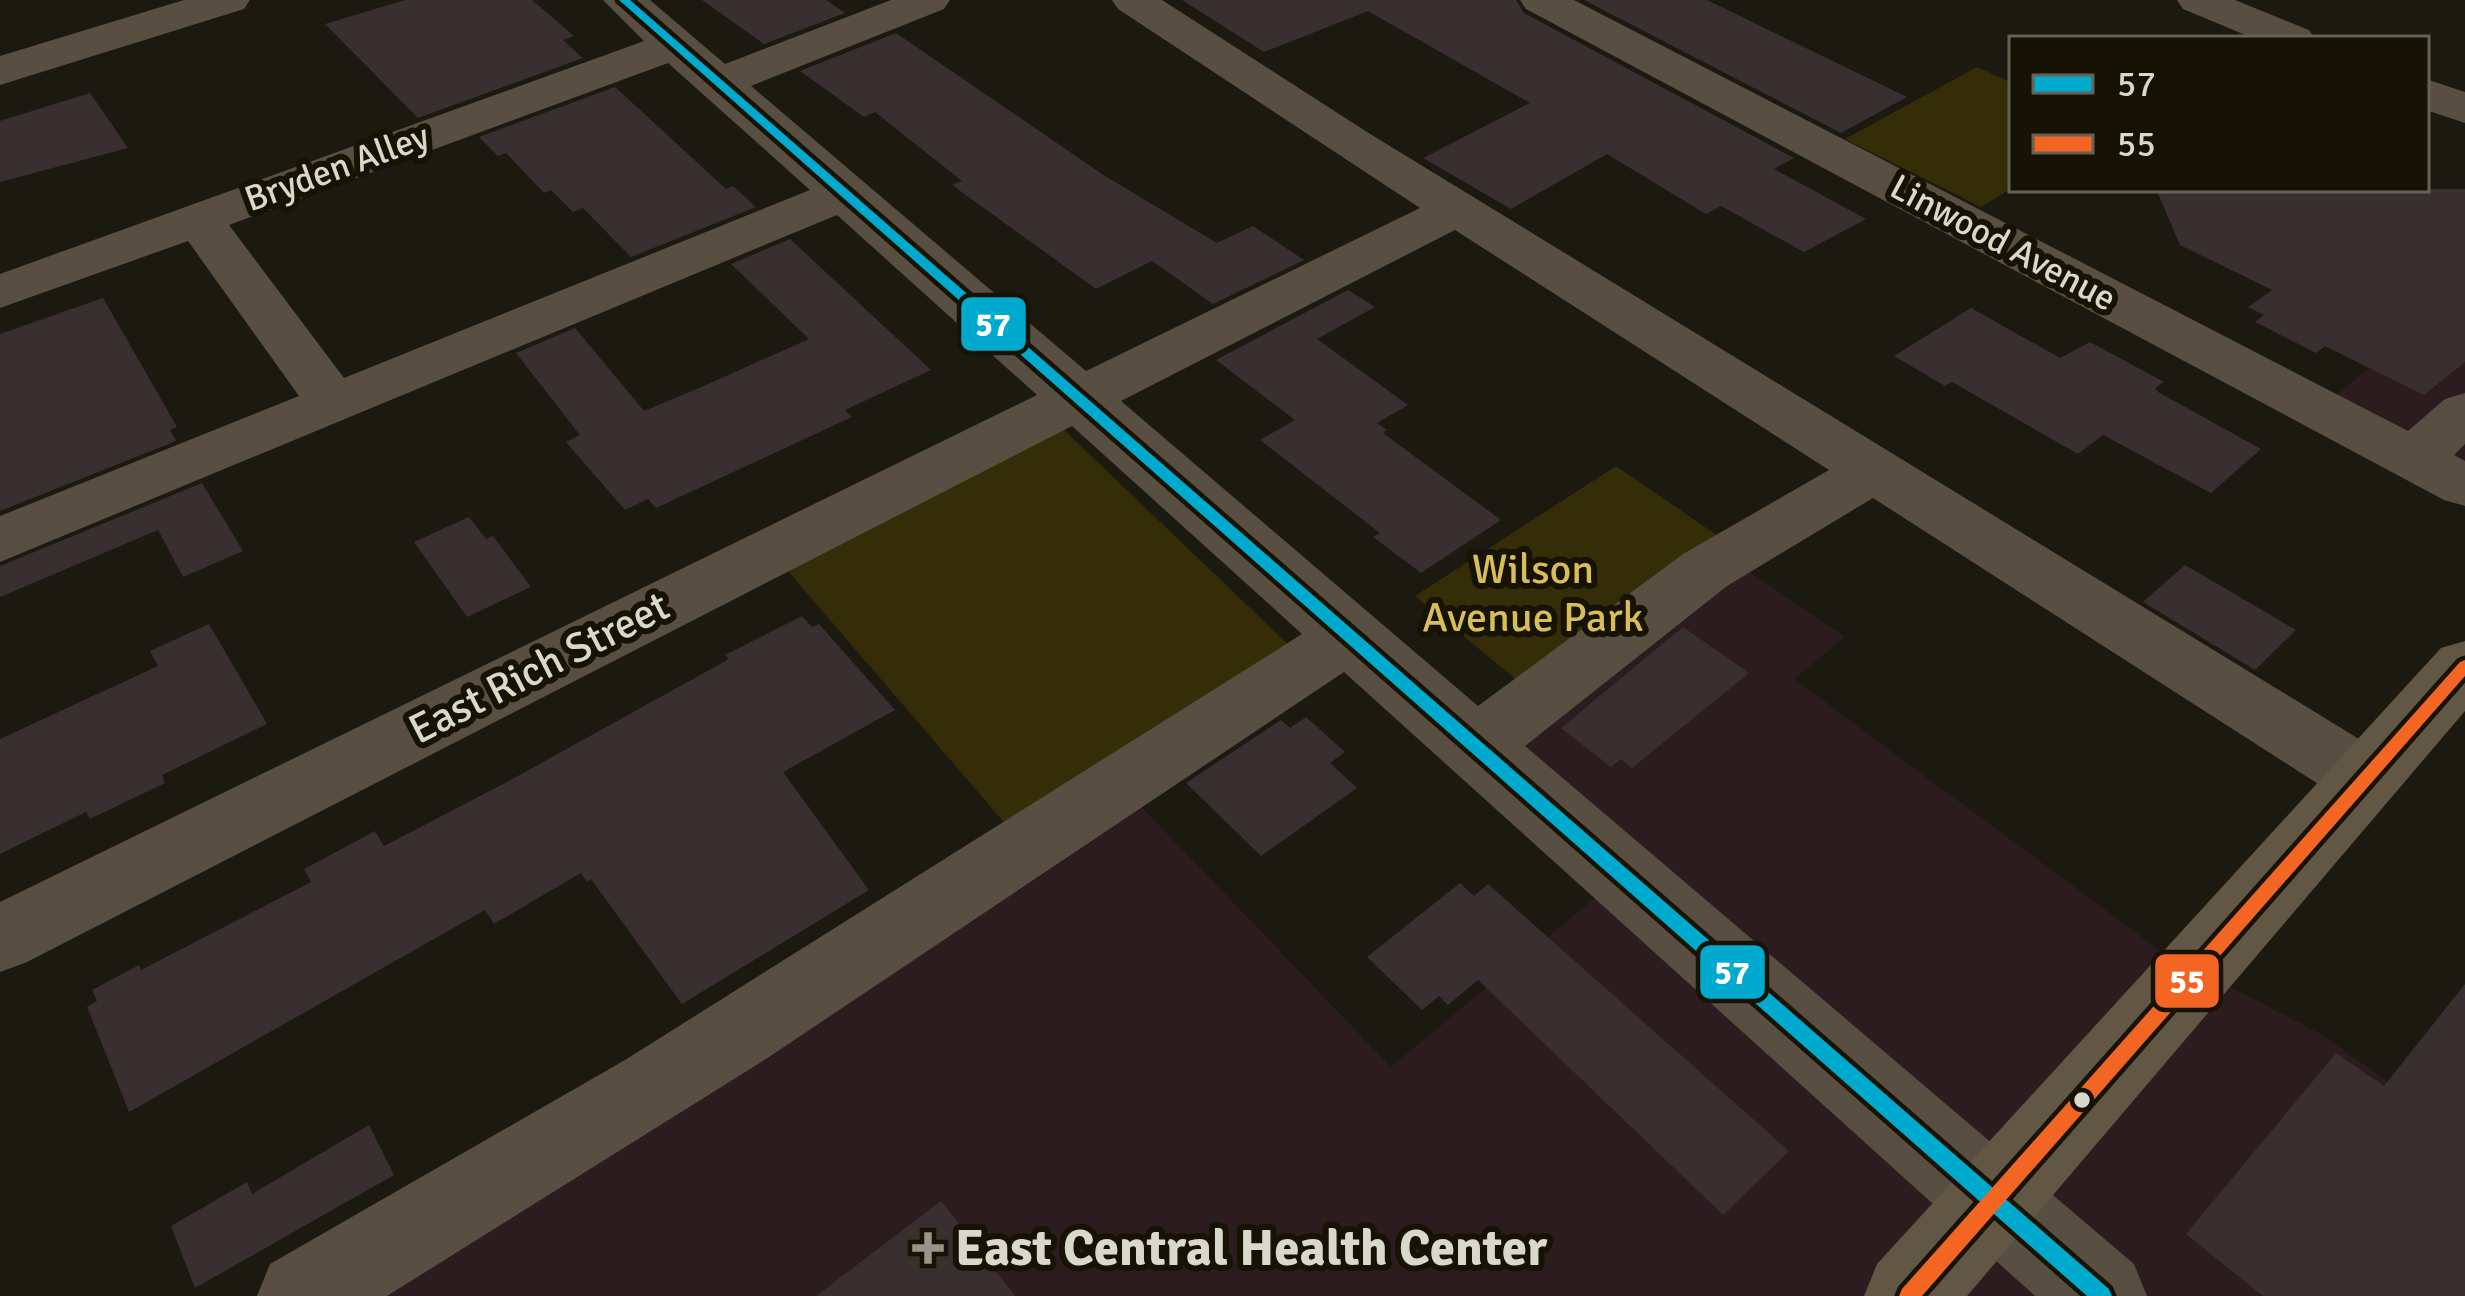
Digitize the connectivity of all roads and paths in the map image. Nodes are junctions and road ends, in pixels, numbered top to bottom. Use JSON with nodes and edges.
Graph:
{"nodes":[{"id":1,"x":229,"y":0,"type":"edge"},
{"id":2,"x":624,"y":0,"type":"edge"},
{"id":3,"x":929,"y":0,"type":"edge"},
{"id":4,"x":1133,"y":0,"type":"edge"},
{"id":5,"x":1541,"y":0,"type":"edge"},
{"id":6,"x":2198,"y":0,"type":"edge"},
{"id":7,"x":2287,"y":36,"type":"edge"},
{"id":8,"x":696,"y":64,"type":"junction"},
{"id":9,"x":0,"y":70,"type":"edge"},
{"id":10,"x":2429,"y":94,"type":"edge"},
{"id":11,"x":2465,"y":109,"type":"edge"},
{"id":12,"x":845,"y":194,"type":"junction"},
{"id":13,"x":1457,"y":209,"type":"junction"},
{"id":14,"x":199,"y":219,"type":"junction"},
{"id":15,"x":0,"y":292,"type":"edge"},
{"id":16,"x":1077,"y":397,"type":"junction"},
{"id":17,"x":334,"y":404,"type":"junction"},
{"id":18,"x":2465,"y":412,"type":"edge"},
{"id":19,"x":2414,"y":458,"type":"junction"},
{"id":20,"x":1874,"y":471,"type":"junction"},
{"id":21,"x":2465,"y":486,"type":"edge"},
{"id":22,"x":0,"y":540,"type":"edge"},
{"id":23,"x":1351,"y":638,"type":"junction"},
{"id":24,"x":2465,"y":666,"type":"edge"},
{"id":25,"x":1474,"y":746,"type":"junction"},
{"id":26,"x":2365,"y":778,"type":"junction"},
{"id":27,"x":0,"y":939,"type":"edge"},
{"id":28,"x":1993,"y":1202,"type":"junction"},
{"id":29,"x":302,"y":1296,"type":"edge"},
{"id":30,"x":1909,"y":1296,"type":"edge"},
{"id":31,"x":2102,"y":1296,"type":"edge"}],
"edges":[{"from":1,"to":9,"type":"street"},
{"from":2,"to":8,"type":"street"},
{"from":3,"to":8,"type":"street","name":"Bryden Alley"},
{"from":4,"to":13,"type":"street"},
{"from":5,"to":19,"type":"street","name":"Linwood Avenue"},
{"from":6,"to":7,"type":"street"},
{"from":8,"to":12,"type":"street"},
{"from":8,"to":14,"type":"street","name":"Bryden Alley"},
{"from":10,"to":11,"type":"street"},
{"from":12,"to":16,"type":"street"},
{"from":12,"to":17,"type":"street"},
{"from":13,"to":16,"type":"street","name":"East Rich Street"},
{"from":13,"to":20,"type":"street"},
{"from":14,"to":15,"type":"street","name":"Bryden Alley"},
{"from":14,"to":17,"type":"street"},
{"from":16,"to":23,"type":"street"},
{"from":16,"to":27,"type":"street","name":"East Rich Street"},
{"from":17,"to":22,"type":"street"},
{"from":18,"to":19,"type":"street"},
{"from":19,"to":21,"type":"street","name":"Linwood Avenue"},
{"from":20,"to":25,"type":"street"},
{"from":20,"to":26,"type":"street"},
{"from":23,"to":25,"type":"street"},
{"from":23,"to":29,"type":"street"},
{"from":24,"to":26,"type":"main road"},
{"from":25,"to":28,"type":"street"},
{"from":26,"to":28,"type":"main road"},
{"from":28,"to":30,"type":"main road"},
{"from":28,"to":31,"type":"street"}]}
